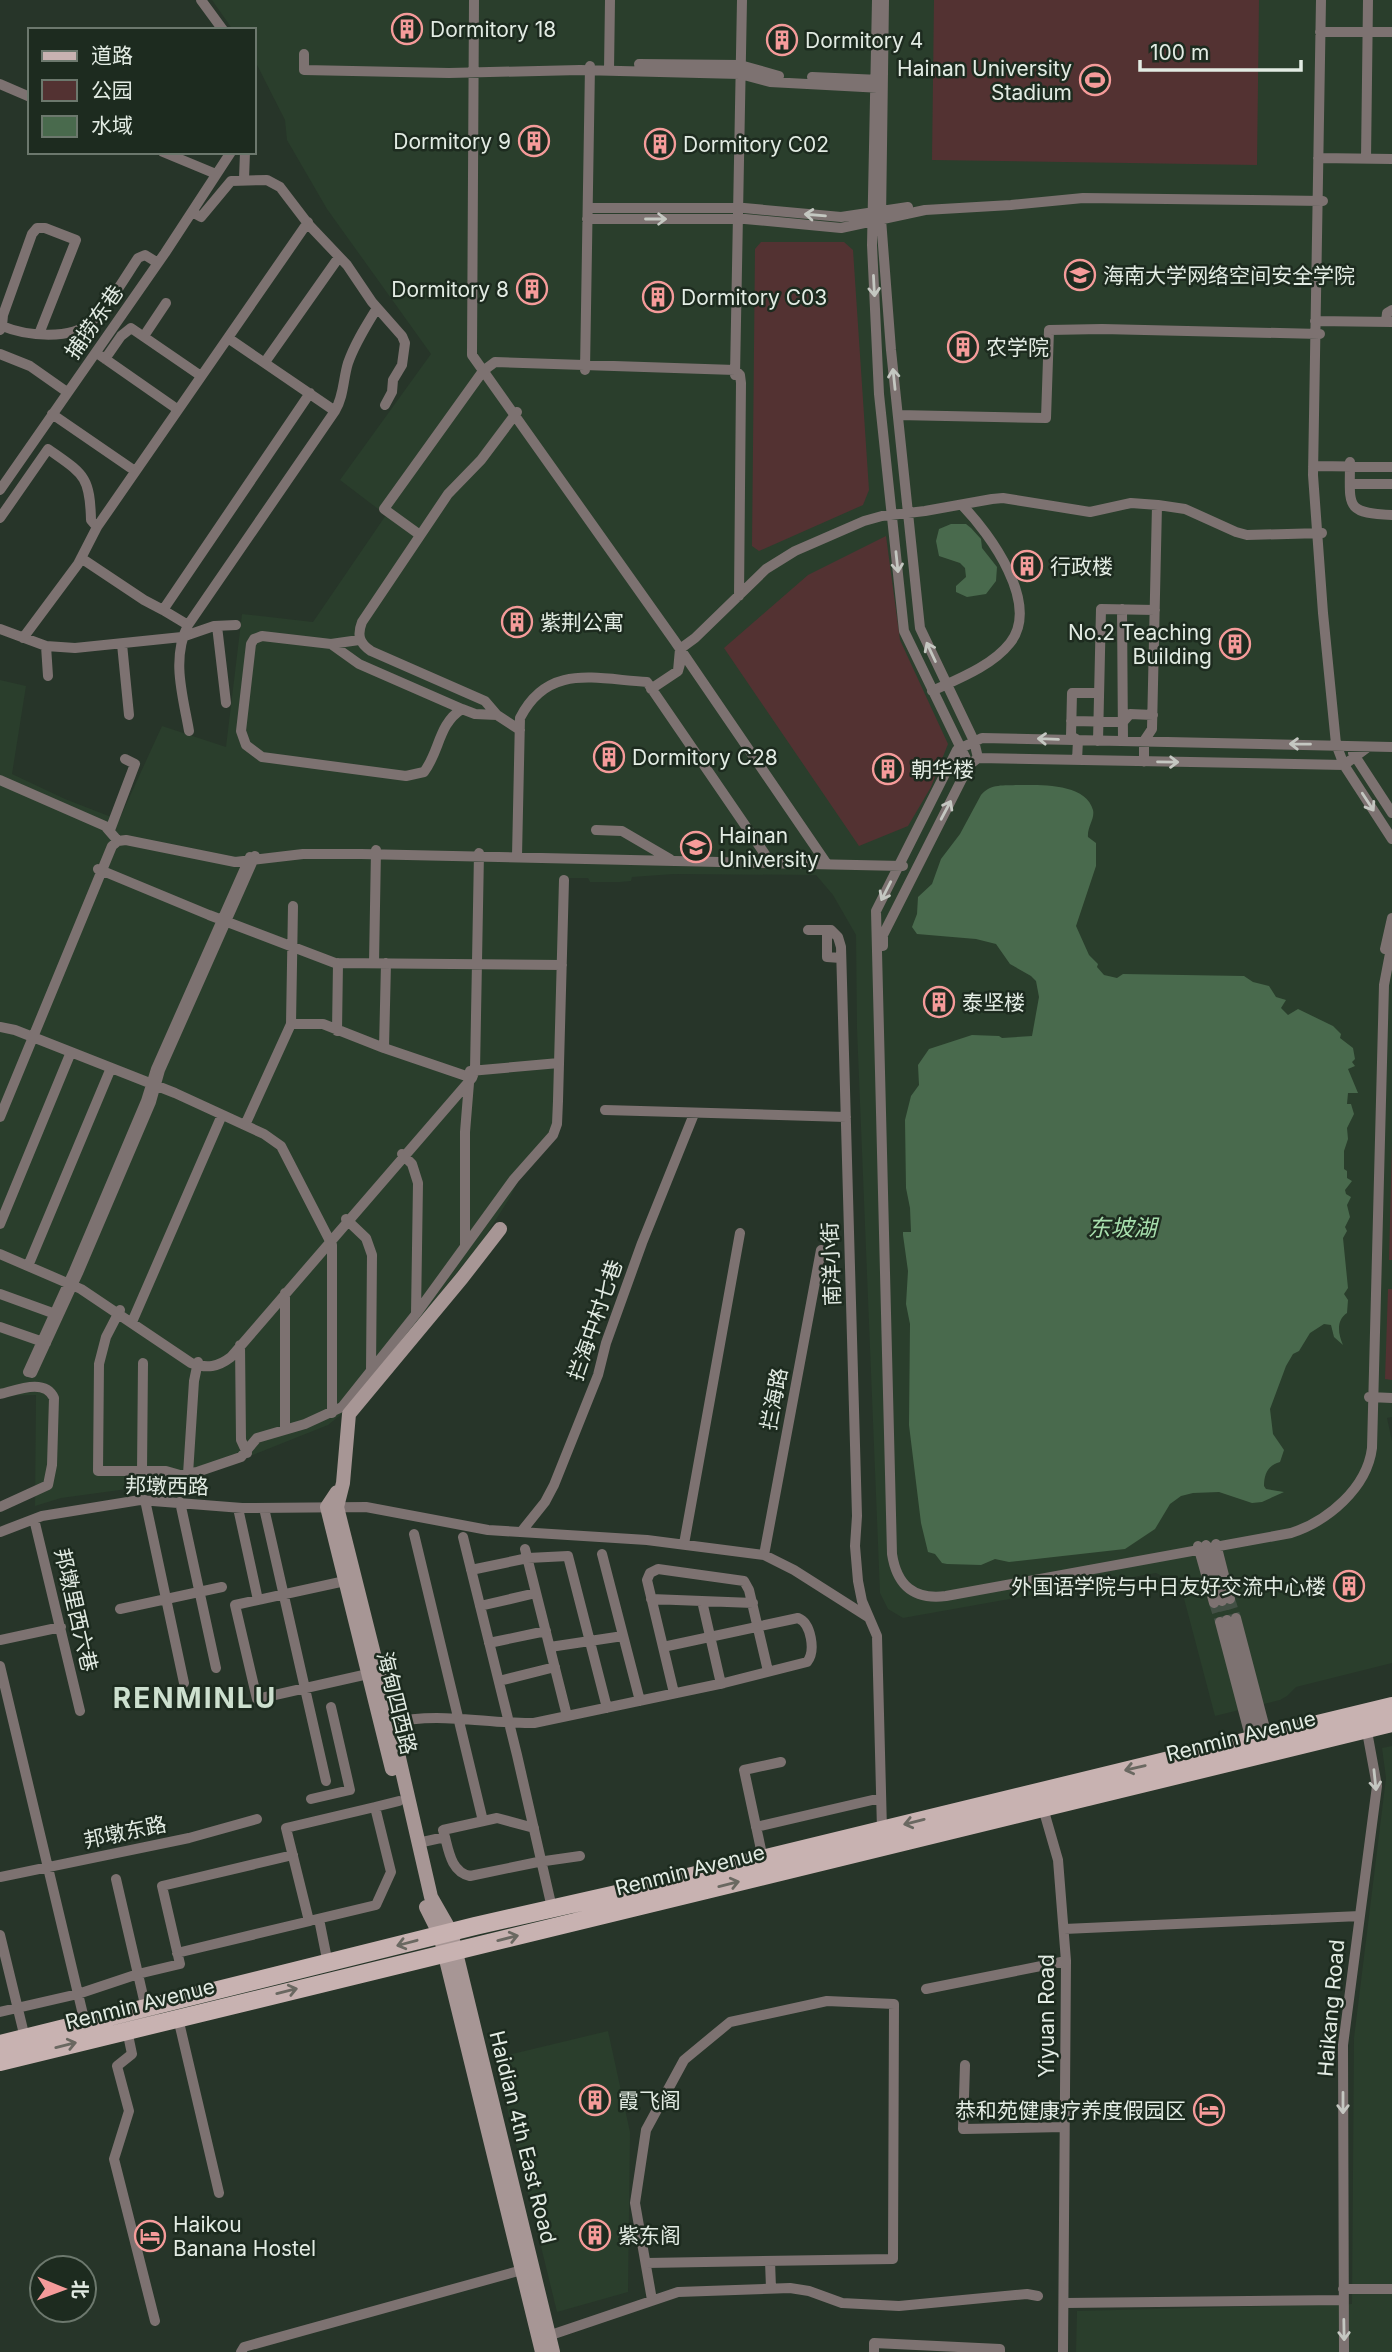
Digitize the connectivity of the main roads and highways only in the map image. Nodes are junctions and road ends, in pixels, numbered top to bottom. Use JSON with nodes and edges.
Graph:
{"nodes":[{"id":1,"x":1392,"y":1706,"type":"edge"},
{"id":2,"x":1365,"y":1721,"type":"junction"},
{"id":3,"x":1392,"y":1723,"type":"edge"},
{"id":4,"x":0,"y":2044,"type":"edge"},
{"id":5,"x":0,"y":2062,"type":"edge"}],
"edges":[{"from":1,"to":2,"type":"main road","name":"Renmin Avenue"},
{"from":2,"to":3,"type":"main road","name":"Renmin Avenue"},
{"from":2,"to":4,"type":"main road","name":"Renmin Avenue","one_way":true},
{"from":5,"to":2,"type":"main road","name":"Renmin Avenue","one_way":true}]}
